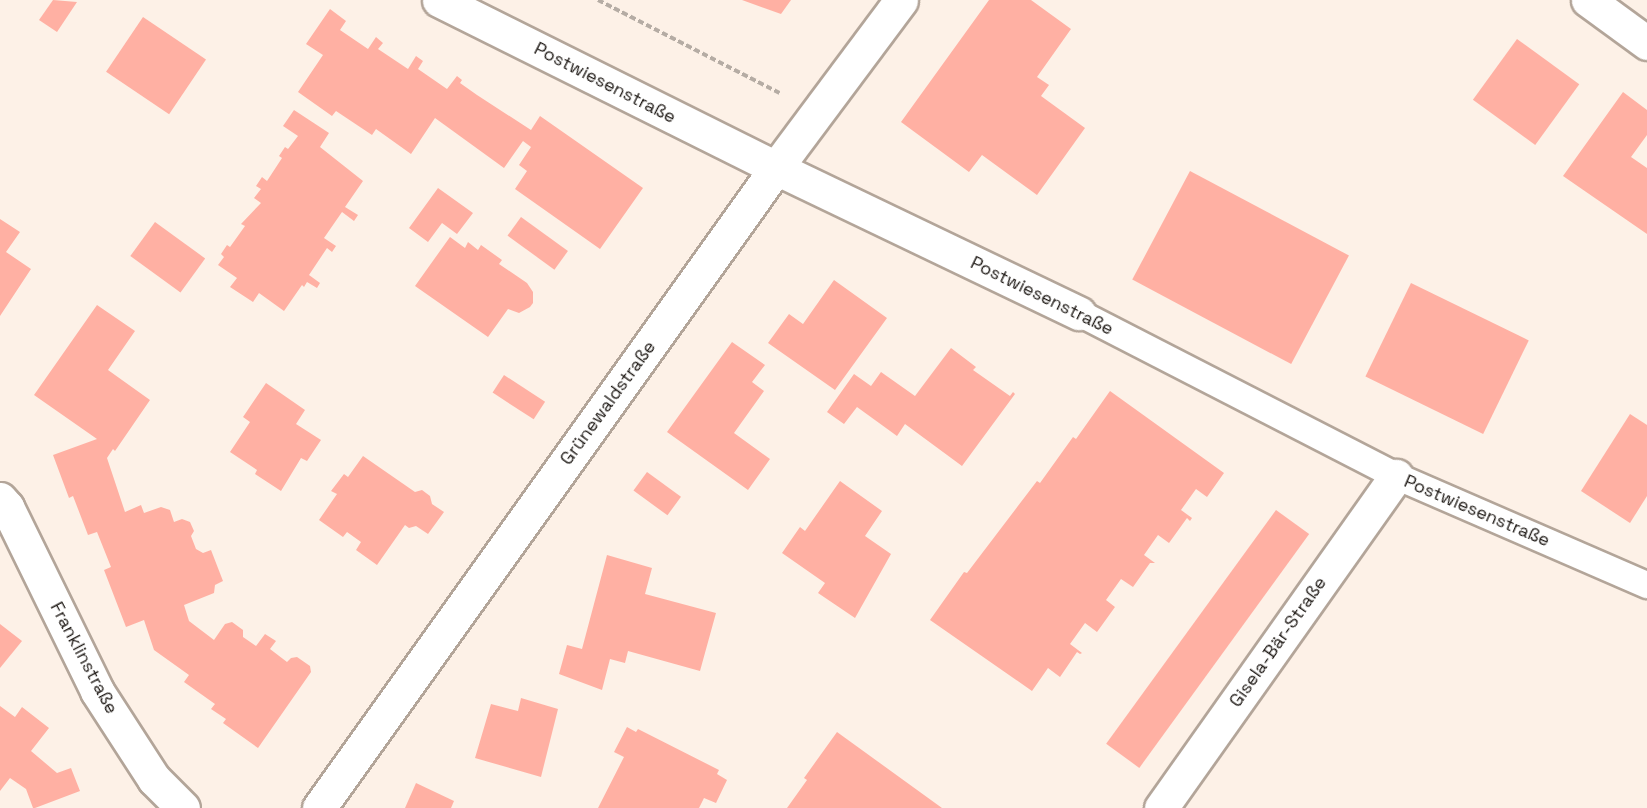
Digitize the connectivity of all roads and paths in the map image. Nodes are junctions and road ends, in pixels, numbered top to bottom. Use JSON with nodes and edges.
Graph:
{"nodes":[{"id":1,"x":439,"y":0,"type":"edge"},
{"id":2,"x":598,"y":0,"type":"edge"},
{"id":3,"x":901,"y":0,"type":"edge"},
{"id":4,"x":1588,"y":0,"type":"edge"},
{"id":5,"x":1647,"y":43,"type":"edge"},
{"id":6,"x":818,"y":112,"type":"junction"},
{"id":7,"x":776,"y":168,"type":"junction"},
{"id":8,"x":1079,"y":313,"type":"joint"},
{"id":9,"x":1396,"y":476,"type":"junction"},
{"id":10,"x":0,"y":499,"type":"edge"},
{"id":11,"x":1647,"y":585,"type":"edge"},
{"id":12,"x":183,"y":808,"type":"edge"},
{"id":13,"x":319,"y":808,"type":"edge"},
{"id":14,"x":1161,"y":808,"type":"edge"}],
"edges":[{"from":1,"to":7,"type":"street","name":"Postwiesenstraße"},
{"from":2,"to":6,"type":"path"},
{"from":3,"to":6,"type":"street","name":"Grünewaldstraße"},
{"from":4,"to":5,"type":"street"},
{"from":6,"to":7,"type":"street","name":"Grünewaldstraße"},
{"from":7,"to":8,"type":"street","name":"Postwiesenstraße"},
{"from":7,"to":13,"type":"street","name":"Grünewaldstraße"},
{"from":8,"to":9,"type":"lane","name":"Postwiesenstraße"},
{"from":9,"to":11,"type":"lane","name":"Postwiesenstraße"},
{"from":9,"to":14,"type":"street","name":"Gisela-Bär-Straße"},
{"from":10,"to":12,"type":"street","name":"Franklinstraße"}]}
